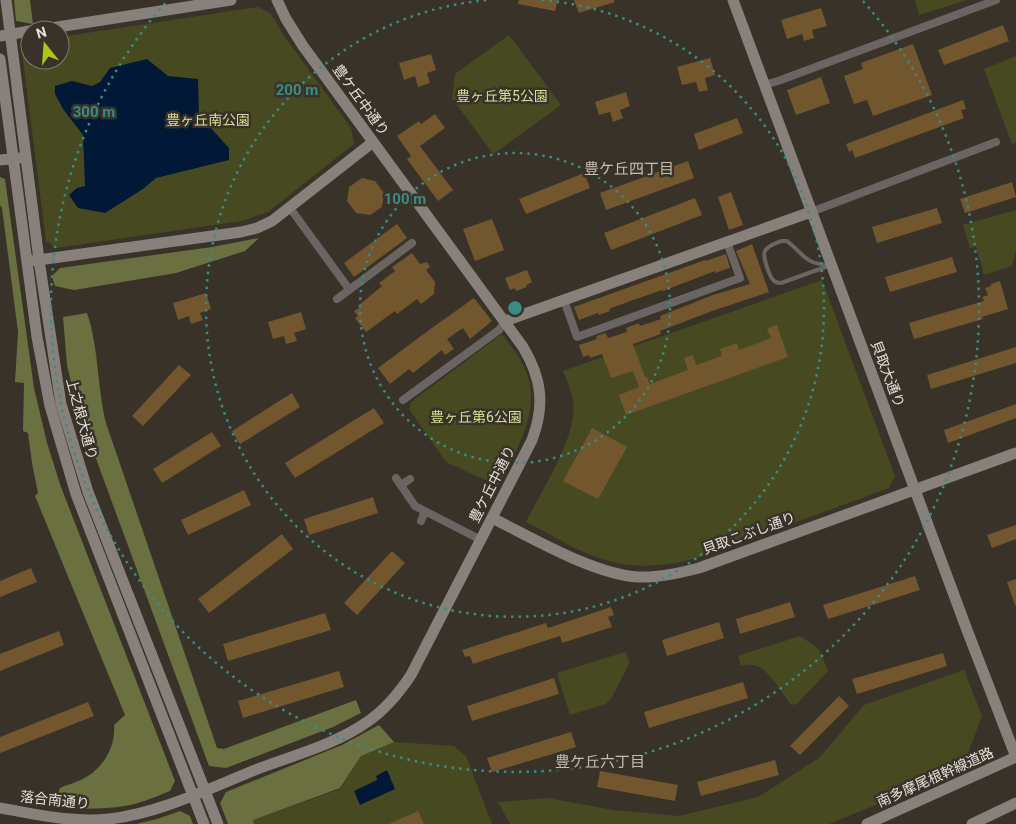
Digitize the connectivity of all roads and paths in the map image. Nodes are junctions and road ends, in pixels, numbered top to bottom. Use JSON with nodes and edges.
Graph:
{"nodes":[{"id":1,"x":6,"y":0,"type":"edge"},
{"id":2,"x":231,"y":0,"type":"edge"},
{"id":3,"x":277,"y":0,"type":"edge"},
{"id":4,"x":733,"y":0,"type":"edge"},
{"id":5,"x":996,"y":0,"type":"edge"},
{"id":6,"x":70,"y":25,"type":"edge"},
{"id":7,"x":20,"y":33,"type":"edge"},
{"id":8,"x":5,"y":35,"type":"edge"},
{"id":9,"x":0,"y":59,"type":"edge"},
{"id":10,"x":764,"y":85,"type":"junction"},
{"id":11,"x":373,"y":142,"type":"junction"},
{"id":12,"x":996,"y":142,"type":"dead end"},
{"id":13,"x":25,"y":157,"type":"junction"},
{"id":14,"x":12,"y":158,"type":"junction"},
{"id":15,"x":0,"y":160,"type":"edge"},
{"id":16,"x":290,"y":208,"type":"junction"},
{"id":17,"x":811,"y":212,"type":"junction"},
{"id":18,"x":727,"y":242,"type":"junction"},
{"id":19,"x":412,"y":243,"type":"dead end"},
{"id":20,"x":38,"y":260,"type":"junction"},
{"id":21,"x":26,"y":261,"type":"junction"},
{"id":22,"x":831,"y":265,"type":"junction"},
{"id":23,"x":349,"y":289,"type":"junction"},
{"id":24,"x":336,"y":299,"type":"dead end"},
{"id":25,"x":564,"y":300,"type":"junction"},
{"id":26,"x":505,"y":321,"type":"junction"},
{"id":27,"x":403,"y":400,"type":"dead end"},
{"id":28,"x":1016,"y":453,"type":"edge"},
{"id":29,"x":396,"y":478,"type":"dead end"},
{"id":30,"x":410,"y":479,"type":"dead end"},
{"id":31,"x":401,"y":485,"type":"junction"},
{"id":32,"x":915,"y":488,"type":"junction"},
{"id":33,"x":425,"y":511,"type":"junction"},
{"id":34,"x":492,"y":518,"type":"junction"},
{"id":35,"x":421,"y":521,"type":"dead end"},
{"id":36,"x":481,"y":540,"type":"junction"},
{"id":37,"x":1016,"y":757,"type":"edge"},
{"id":38,"x":204,"y":790,"type":"junction"},
{"id":39,"x":193,"y":795,"type":"junction"},
{"id":40,"x":1016,"y":803,"type":"edge"},
{"id":41,"x":0,"y":808,"type":"edge"},
{"id":42,"x":204,"y":824,"type":"edge"},
{"id":43,"x":218,"y":824,"type":"edge"},
{"id":44,"x":867,"y":824,"type":"edge"},
{"id":45,"x":972,"y":824,"type":"edge"}],
"edges":[{"from":1,"to":8,"type":"street","name":"上之根大通り"},
{"from":2,"to":6,"type":"street"},
{"from":3,"to":11,"type":"street","name":"豊ケ丘中通り"},
{"from":4,"to":10,"type":"street","name":"貝取大通り"},
{"from":5,"to":10,"type":"street"},
{"from":7,"to":8,"type":"street"},
{"from":8,"to":13,"type":"street","name":"上之根大通り"},
{"from":9,"to":14,"type":"street","name":"上之根大通り"},
{"from":10,"to":17,"type":"street","name":"貝取大通り"},
{"from":11,"to":16,"type":"street"},
{"from":11,"to":26,"type":"street","name":"豊ケ丘中通り"},
{"from":12,"to":17,"type":"street"},
{"from":13,"to":14,"type":"street"},
{"from":13,"to":20,"type":"street","name":"上之根大通り"},
{"from":14,"to":15,"type":"street"},
{"from":14,"to":21,"type":"street","name":"上之根大通り"},
{"from":16,"to":20,"type":"street"},
{"from":16,"to":23,"type":"street"},
{"from":17,"to":18,"type":"street"},
{"from":17,"to":22,"type":"street","name":"貝取大通り"},
{"from":18,"to":25,"type":"street"},
{"from":18,"to":25,"type":"street"},
{"from":19,"to":23,"type":"street"},
{"from":20,"to":21,"type":"street"},
{"from":20,"to":38,"type":"street","name":"上之根大通り"},
{"from":21,"to":39,"type":"street","name":"上之根大通り"},
{"from":22,"to":22,"type":"lane"},
{"from":22,"to":32,"type":"street","name":"貝取大通り"},
{"from":23,"to":24,"type":"street"},
{"from":25,"to":26,"type":"street"},
{"from":26,"to":27,"type":"street"},
{"from":26,"to":34,"type":"street","name":"豊ケ丘中通り"},
{"from":28,"to":32,"type":"street","name":"貝取こぶし通り"},
{"from":29,"to":31,"type":"street"},
{"from":30,"to":31,"type":"street"},
{"from":31,"to":33,"type":"street"},
{"from":32,"to":34,"type":"street","name":"貝取こぶし通り"},
{"from":32,"to":37,"type":"street","name":"貝取大通り"},
{"from":33,"to":35,"type":"street"},
{"from":33,"to":36,"type":"street"},
{"from":34,"to":36,"type":"street","name":"豊ケ丘中通り"},
{"from":36,"to":38,"type":"street","name":"豊ケ丘中通り"},
{"from":37,"to":44,"type":"street","name":"南多摩尾根幹線道路"},
{"from":38,"to":39,"type":"street","name":"豊ケ丘中通り"},
{"from":38,"to":43,"type":"street","name":"上之根大通り"},
{"from":39,"to":41,"type":"street","name":"落合南通り"},
{"from":39,"to":42,"type":"street","name":"上之根大通り"},
{"from":40,"to":45,"type":"street"}]}
